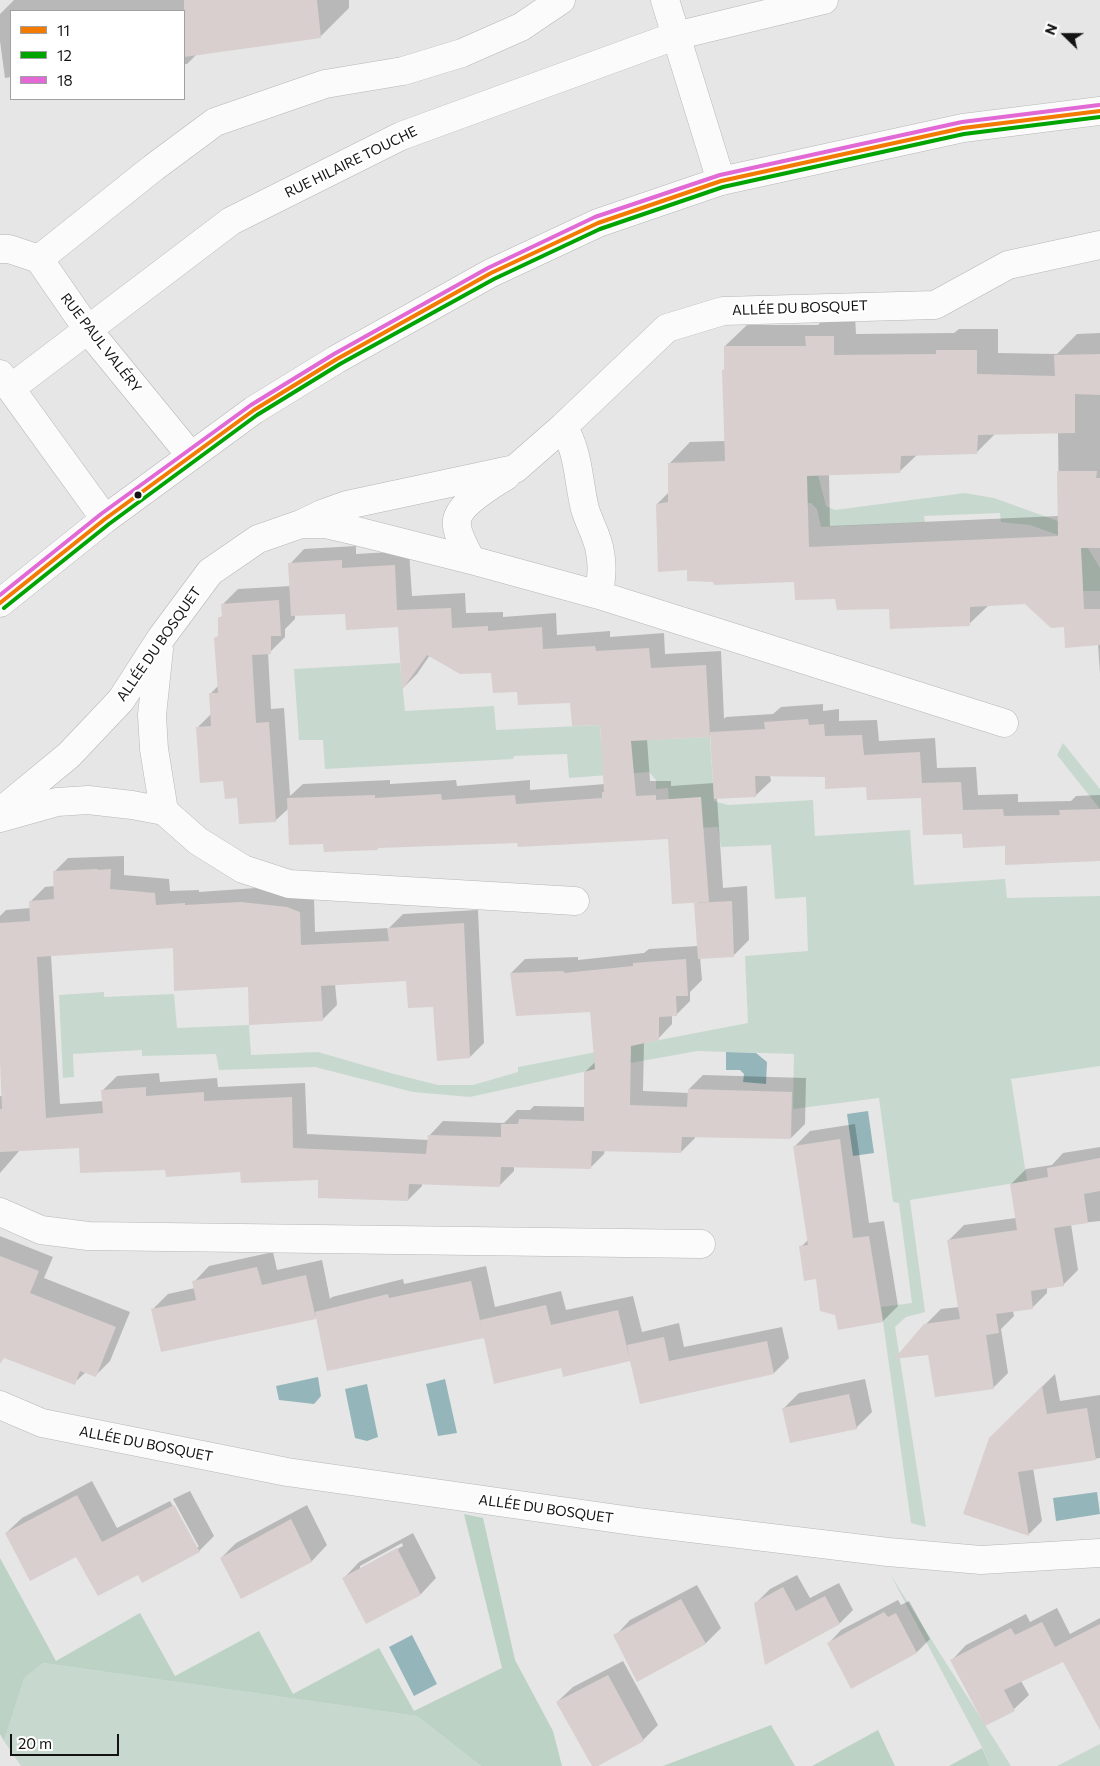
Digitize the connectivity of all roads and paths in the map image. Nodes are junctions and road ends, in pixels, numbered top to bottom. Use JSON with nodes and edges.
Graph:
{"nodes":[{"id":1,"x":561,"y":0,"type":"edge"},
{"id":2,"x":665,"y":0,"type":"edge"},
{"id":3,"x":824,"y":0,"type":"edge"},
{"id":4,"x":675,"y":36,"type":"junction"},
{"id":5,"x":1100,"y":111,"type":"edge"},
{"id":6,"x":721,"y":181,"type":"junction"},
{"id":7,"x":1100,"y":245,"type":"edge"},
{"id":8,"x":0,"y":249,"type":"edge"},
{"id":9,"x":39,"y":259,"type":"junction"},
{"id":10,"x":88,"y":330,"type":"junction"},
{"id":11,"x":5,"y":381,"type":"edge"},
{"id":12,"x":563,"y":427,"type":"junction"},
{"id":13,"x":191,"y":456,"type":"junction"},
{"id":14,"x":515,"y":469,"type":"junction"},
{"id":15,"x":105,"y":519,"type":"junction"},
{"id":16,"x":301,"y":524,"type":"junction"},
{"id":17,"x":472,"y":560,"type":"junction"},
{"id":18,"x":599,"y":595,"type":"junction"},
{"id":19,"x":0,"y":603,"type":"edge"},
{"id":20,"x":161,"y":638,"type":"junction"},
{"id":21,"x":1004,"y":723,"type":"dead end"},
{"id":22,"x":164,"y":811,"type":"junction"},
{"id":23,"x":0,"y":812,"type":"edge"},
{"id":24,"x":0,"y":818,"type":"edge"},
{"id":25,"x":575,"y":902,"type":"dead end"},
{"id":26,"x":0,"y":1212,"type":"edge"},
{"id":27,"x":701,"y":1244,"type":"dead end"},
{"id":28,"x":0,"y":1405,"type":"edge"},
{"id":29,"x":1100,"y":1553,"type":"edge"}],
"edges":[{"from":1,"to":9,"type":"street"},
{"from":2,"to":4,"type":"street"},
{"from":3,"to":4,"type":"street","name":"RUE HILAIRE TOUCHE"},
{"from":4,"to":6,"type":"street"},
{"from":4,"to":10,"type":"street","name":"RUE HILAIRE TOUCHE"},
{"from":5,"to":6,"type":"street"},
{"from":6,"to":13,"type":"street"},
{"from":7,"to":12,"type":"street","name":"ALLÉE DU BOSQUET"},
{"from":8,"to":9,"type":"street"},
{"from":9,"to":10,"type":"street","name":"RUE PAUL VALÉRY"},
{"from":10,"to":11,"type":"street","name":"RUE HILAIRE TOUCHE"},
{"from":10,"to":13,"type":"street","name":"RUE PAUL VALÉRY"},
{"from":11,"to":15,"type":"street"},
{"from":12,"to":14,"type":"street","name":"ALLÉE DU BOSQUET"},
{"from":12,"to":18,"type":"street"},
{"from":13,"to":15,"type":"street"},
{"from":14,"to":16,"type":"street","name":"ALLÉE DU BOSQUET"},
{"from":14,"to":17,"type":"street","name":"ALLÉE DU BOSQUET"},
{"from":15,"to":19,"type":"street"},
{"from":16,"to":17,"type":"street"},
{"from":16,"to":20,"type":"street","name":"ALLÉE DU BOSQUET"},
{"from":17,"to":18,"type":"street"},
{"from":18,"to":21,"type":"street"},
{"from":20,"to":22,"type":"street"},
{"from":20,"to":23,"type":"street","name":"ALLÉE DU BOSQUET"},
{"from":22,"to":24,"type":"street"},
{"from":22,"to":25,"type":"street"},
{"from":26,"to":27,"type":"street"},
{"from":28,"to":29,"type":"street","name":"ALLÉE DU BOSQUET"}]}
